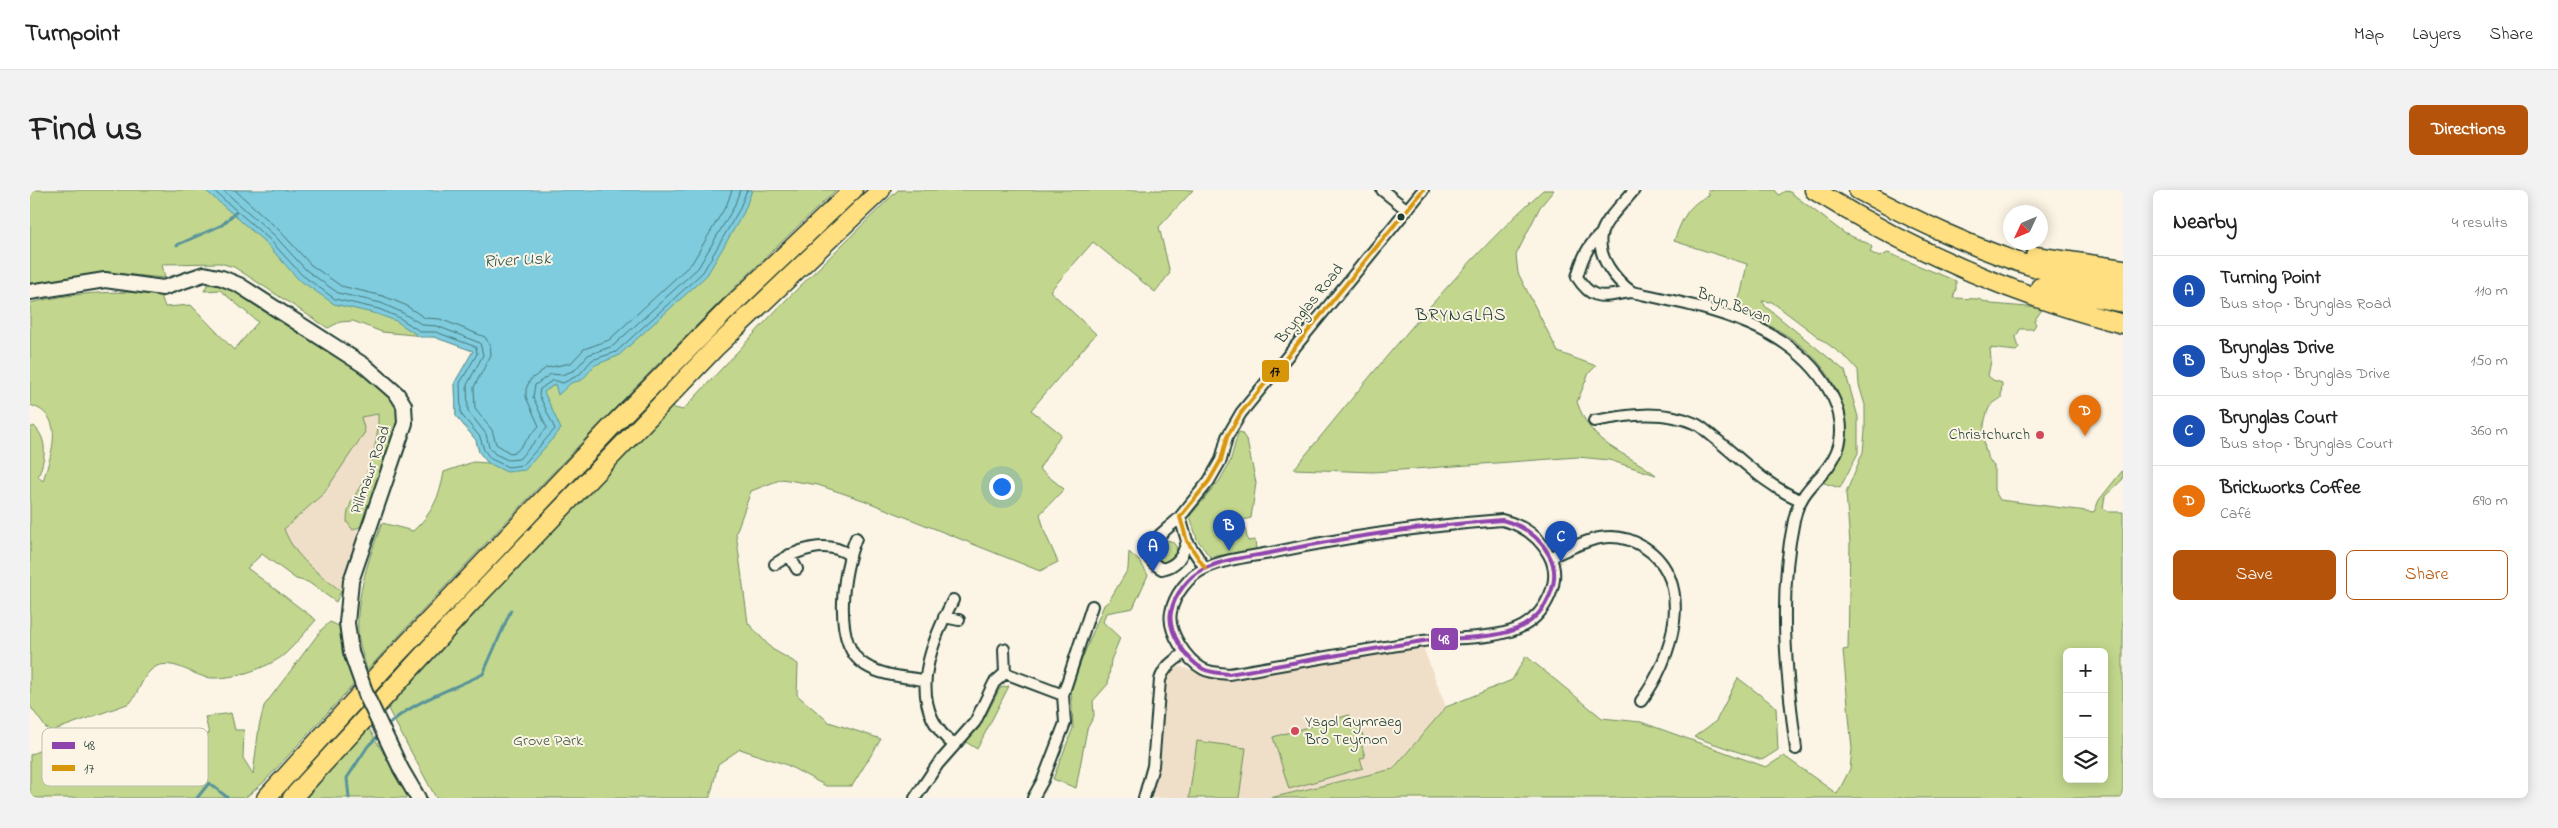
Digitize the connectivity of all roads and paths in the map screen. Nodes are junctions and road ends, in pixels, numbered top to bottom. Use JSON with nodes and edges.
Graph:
{"nodes":[{"id":1,"x":853,"y":190,"type":"edge"},
{"id":2,"x":881,"y":190,"type":"edge"},
{"id":3,"x":1382,"y":190,"type":"edge"},
{"id":4,"x":1423,"y":190,"type":"edge"},
{"id":5,"x":1634,"y":190,"type":"edge"},
{"id":6,"x":1814,"y":190,"type":"edge"},
{"id":7,"x":1858,"y":190,"type":"edge"},
{"id":8,"x":1406,"y":209,"type":"junction"},
{"id":9,"x":1602,"y":234,"type":"junction"},
{"id":10,"x":2123,"y":269,"type":"edge"},
{"id":11,"x":2036,"y":276,"type":"junction"},
{"id":12,"x":2123,"y":285,"type":"edge"},
{"id":13,"x":30,"y":292,"type":"edge"},
{"id":14,"x":1632,"y":292,"type":"junction"},
{"id":15,"x":2123,"y":303,"type":"edge"},
{"id":16,"x":2123,"y":324,"type":"edge"},
{"id":17,"x":1594,"y":421,"type":"dead end"},
{"id":18,"x":1800,"y":500,"type":"junction"},
{"id":19,"x":1180,"y":517,"type":"junction"},
{"id":20,"x":856,"y":538,"type":"dead end"},
{"id":21,"x":1187,"y":541,"type":"junction"},
{"id":22,"x":789,"y":555,"type":"junction"},
{"id":23,"x":849,"y":555,"type":"junction"},
{"id":24,"x":1551,"y":557,"type":"junction"},
{"id":25,"x":776,"y":564,"type":"dead end"},
{"id":26,"x":1205,"y":568,"type":"junction"},
{"id":27,"x":797,"y":569,"type":"dead end"},
{"id":28,"x":953,"y":600,"type":"dead end"},
{"id":29,"x":1092,"y":606,"type":"dead end"},
{"id":30,"x":944,"y":618,"type":"junction"},
{"id":31,"x":959,"y":620,"type":"dead end"},
{"id":32,"x":1004,"y":649,"type":"dead end"},
{"id":33,"x":1184,"y":653,"type":"junction"},
{"id":34,"x":1005,"y":673,"type":"junction"},
{"id":35,"x":924,"y":680,"type":"junction"},
{"id":36,"x":1063,"y":695,"type":"junction"},
{"id":37,"x":1641,"y":701,"type":"dead end"},
{"id":38,"x":954,"y":745,"type":"junction"},
{"id":39,"x":1796,"y":749,"type":"dead end"},
{"id":40,"x":266,"y":798,"type":"edge"},
{"id":41,"x":292,"y":798,"type":"edge"},
{"id":42,"x":418,"y":798,"type":"edge"},
{"id":43,"x":915,"y":798,"type":"edge"},
{"id":44,"x":1032,"y":798,"type":"edge"},
{"id":45,"x":1144,"y":798,"type":"edge"}],
"edges":[{"from":1,"to":40,"type":"highway"},
{"from":2,"to":41,"type":"highway"},
{"from":3,"to":8,"type":"street"},
{"from":4,"to":8,"type":"street","name":"Brynglas Road"},
{"from":5,"to":9,"type":"street","name":"Bryn Bevan"},
{"from":6,"to":11,"type":"highway"},
{"from":7,"to":11,"type":"highway"},
{"from":8,"to":19,"type":"street","name":"Brynglas Road"},
{"from":9,"to":14,"type":"street","name":"Bryn Bevan"},
{"from":9,"to":14,"type":"street","name":"Bryn Bevan"},
{"from":10,"to":11,"type":"highway"},
{"from":11,"to":12,"type":"highway"},
{"from":11,"to":15,"type":"highway"},
{"from":11,"to":16,"type":"highway"},
{"from":13,"to":42,"type":"street","name":"Pillmawr Road","bridge":true},
{"from":14,"to":18,"type":"street","name":"Bryn Bevan"},
{"from":17,"to":18,"type":"street"},
{"from":18,"to":39,"type":"street","name":"Bryn Bevan"},
{"from":19,"to":21,"type":"street"},
{"from":19,"to":21,"type":"street","name":"Brynglas Road"},
{"from":20,"to":23,"type":"street"},
{"from":21,"to":26,"type":"street"},
{"from":22,"to":23,"type":"street"},
{"from":22,"to":25,"type":"street"},
{"from":22,"to":27,"type":"street"},
{"from":23,"to":35,"type":"street"},
{"from":24,"to":26,"type":"street"},
{"from":24,"to":33,"type":"street"},
{"from":24,"to":37,"type":"street"},
{"from":26,"to":33,"type":"street"},
{"from":28,"to":30,"type":"street"},
{"from":29,"to":36,"type":"street"},
{"from":30,"to":31,"type":"street"},
{"from":30,"to":35,"type":"street"},
{"from":32,"to":34,"type":"street"},
{"from":33,"to":45,"type":"street"},
{"from":34,"to":36,"type":"street"},
{"from":34,"to":38,"type":"street"},
{"from":35,"to":38,"type":"street"},
{"from":36,"to":44,"type":"street"},
{"from":38,"to":43,"type":"street"}]}
